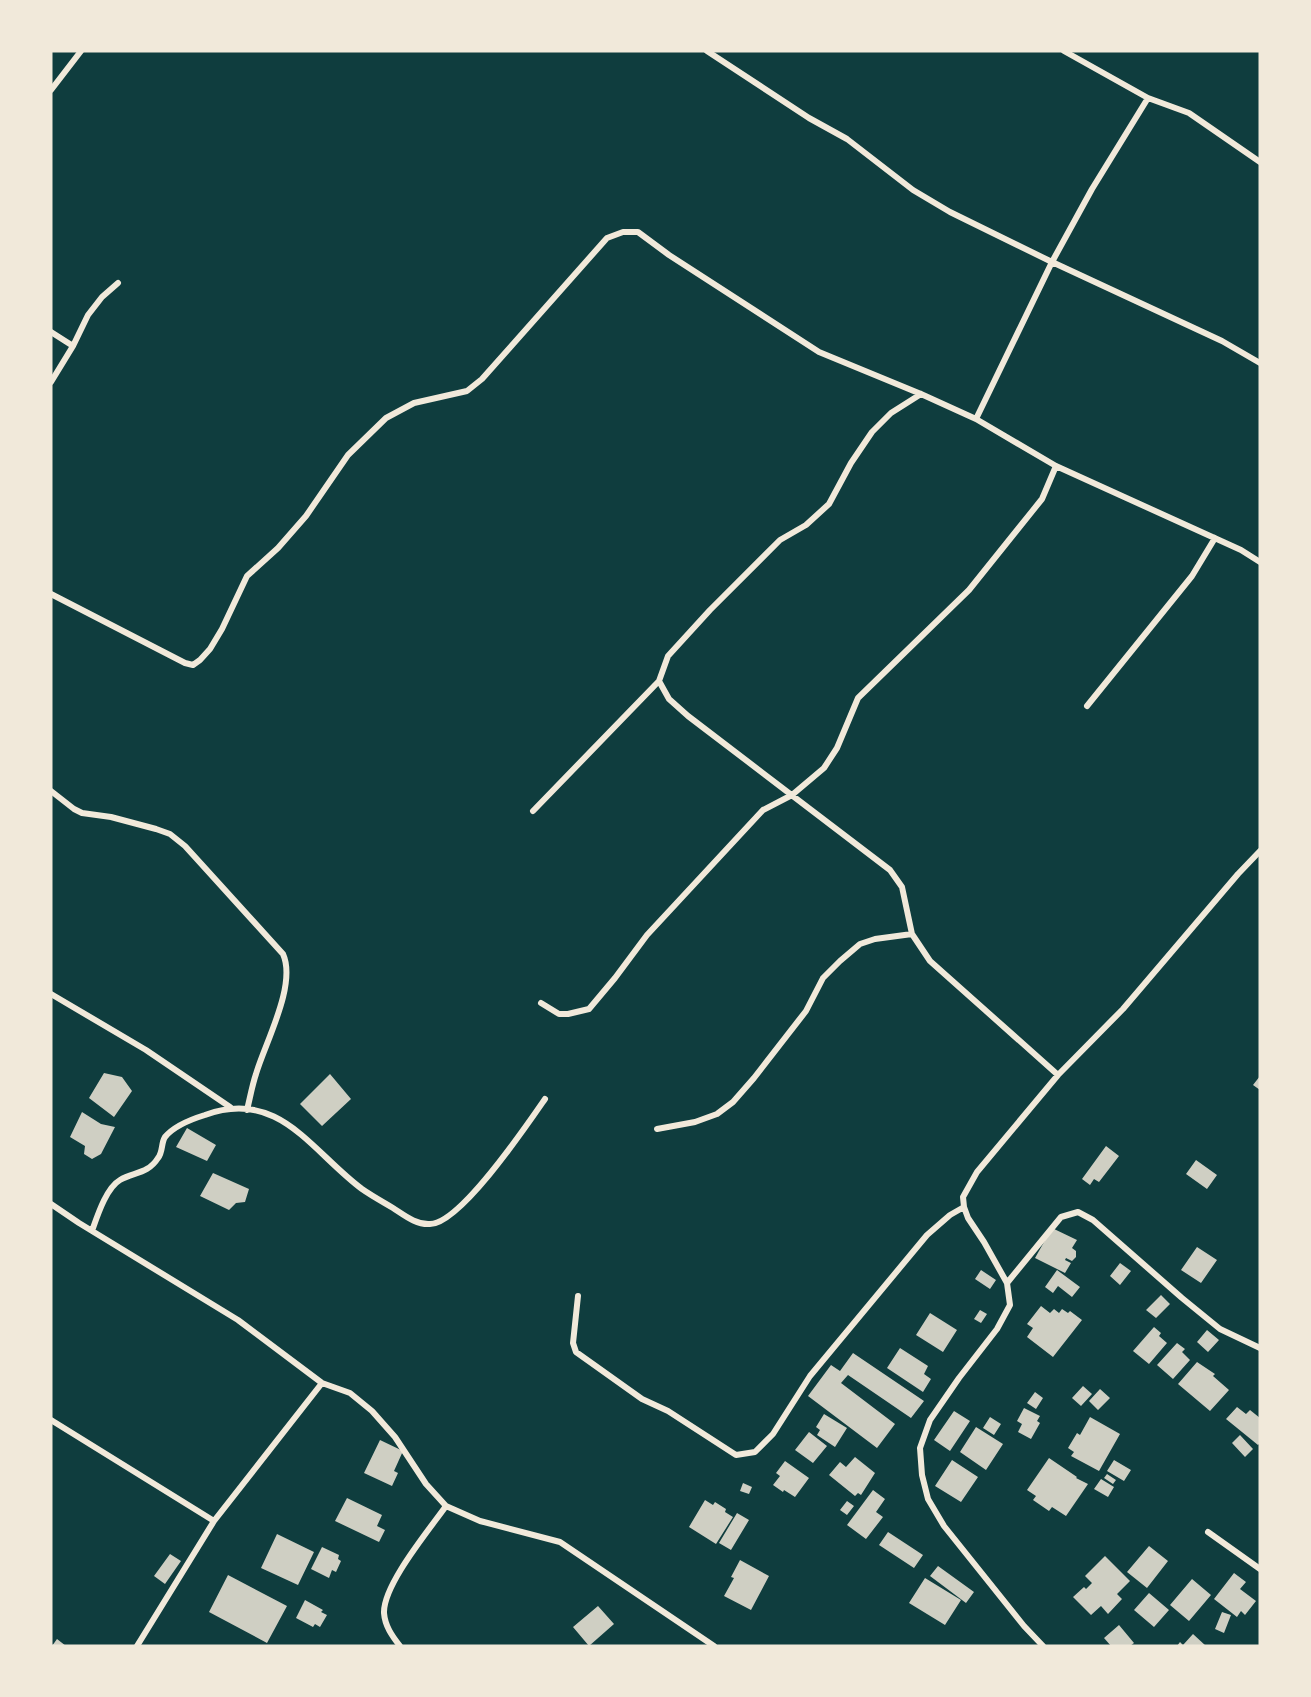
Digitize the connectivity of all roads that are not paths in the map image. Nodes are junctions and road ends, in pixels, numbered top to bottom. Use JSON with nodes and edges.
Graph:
{"nodes":[{"id":1,"x":81,"y":51,"type":"edge"},
{"id":2,"x":707,"y":51,"type":"edge"},
{"id":3,"x":1064,"y":51,"type":"edge"},
{"id":4,"x":51,"y":90,"type":"edge"},
{"id":5,"x":1148,"y":98,"type":"junction"},
{"id":6,"x":1260,"y":162,"type":"edge"},
{"id":7,"x":1052,"y":262,"type":"junction"},
{"id":8,"x":118,"y":283,"type":"dead end"},
{"id":9,"x":51,"y":332,"type":"edge"},
{"id":10,"x":73,"y":346,"type":"junction"},
{"id":11,"x":1260,"y":363,"type":"edge"},
{"id":12,"x":51,"y":382,"type":"edge"},
{"id":13,"x":921,"y":394,"type":"junction"},
{"id":14,"x":976,"y":419,"type":"junction"},
{"id":15,"x":1056,"y":466,"type":"junction"},
{"id":16,"x":1215,"y":538,"type":"junction"},
{"id":17,"x":1260,"y":562,"type":"edge"},
{"id":18,"x":51,"y":594,"type":"edge"},
{"id":19,"x":659,"y":681,"type":"junction"},
{"id":20,"x":1087,"y":706,"type":"dead end"},
{"id":21,"x":51,"y":791,"type":"edge"},
{"id":22,"x":792,"y":795,"type":"junction"},
{"id":23,"x":533,"y":811,"type":"dead end"},
{"id":24,"x":1260,"y":851,"type":"edge"},
{"id":25,"x":912,"y":933,"type":"junction"},
{"id":26,"x":51,"y":994,"type":"edge"},
{"id":27,"x":541,"y":1003,"type":"dead end"},
{"id":28,"x":1058,"y":1075,"type":"junction"},
{"id":29,"x":545,"y":1099,"type":"dead end"},
{"id":30,"x":230,"y":1107,"type":"junction"},
{"id":31,"x":247,"y":1110,"type":"junction"},
{"id":32,"x":657,"y":1129,"type":"dead end"},
{"id":33,"x":51,"y":1204,"type":"edge"},
{"id":34,"x":964,"y":1208,"type":"junction"},
{"id":35,"x":92,"y":1231,"type":"junction"},
{"id":36,"x":1006,"y":1283,"type":"junction"},
{"id":37,"x":578,"y":1296,"type":"dead end"},
{"id":38,"x":1260,"y":1348,"type":"edge"},
{"id":39,"x":321,"y":1383,"type":"junction"},
{"id":40,"x":51,"y":1420,"type":"edge"},
{"id":41,"x":446,"y":1506,"type":"junction"},
{"id":42,"x":214,"y":1521,"type":"junction"},
{"id":43,"x":1208,"y":1532,"type":"dead end"},
{"id":44,"x":1260,"y":1569,"type":"edge"},
{"id":45,"x":137,"y":1646,"type":"edge"},
{"id":46,"x":400,"y":1646,"type":"edge"},
{"id":47,"x":714,"y":1646,"type":"edge"},
{"id":48,"x":1042,"y":1646,"type":"edge"}],
"edges":[{"from":1,"to":4,"type":"street"},
{"from":2,"to":7,"type":"street"},
{"from":3,"to":5,"type":"street"},
{"from":5,"to":6,"type":"street"},
{"from":5,"to":7,"type":"street"},
{"from":7,"to":11,"type":"street"},
{"from":7,"to":14,"type":"street"},
{"from":8,"to":10,"type":"street"},
{"from":9,"to":10,"type":"street"},
{"from":10,"to":12,"type":"street"},
{"from":13,"to":14,"type":"street"},
{"from":13,"to":18,"type":"street"},
{"from":13,"to":19,"type":"street"},
{"from":14,"to":15,"type":"street"},
{"from":15,"to":16,"type":"street"},
{"from":15,"to":22,"type":"street"},
{"from":16,"to":17,"type":"street"},
{"from":16,"to":20,"type":"street"},
{"from":19,"to":22,"type":"street"},
{"from":19,"to":23,"type":"street"},
{"from":21,"to":31,"type":"street"},
{"from":22,"to":25,"type":"street"},
{"from":22,"to":27,"type":"street"},
{"from":24,"to":28,"type":"street"},
{"from":25,"to":28,"type":"street"},
{"from":25,"to":32,"type":"street"},
{"from":26,"to":30,"type":"street"},
{"from":28,"to":34,"type":"street"},
{"from":29,"to":31,"type":"street"},
{"from":30,"to":31,"type":"street"},
{"from":30,"to":35,"type":"street"},
{"from":33,"to":35,"type":"street"},
{"from":34,"to":36,"type":"street"},
{"from":34,"to":37,"type":"street"},
{"from":35,"to":39,"type":"street"},
{"from":36,"to":38,"type":"street"},
{"from":36,"to":48,"type":"street"},
{"from":39,"to":41,"type":"street"},
{"from":39,"to":42,"type":"street"},
{"from":40,"to":42,"type":"street"},
{"from":41,"to":46,"type":"street"},
{"from":41,"to":47,"type":"street"},
{"from":42,"to":45,"type":"street"},
{"from":43,"to":44,"type":"street"}]}
